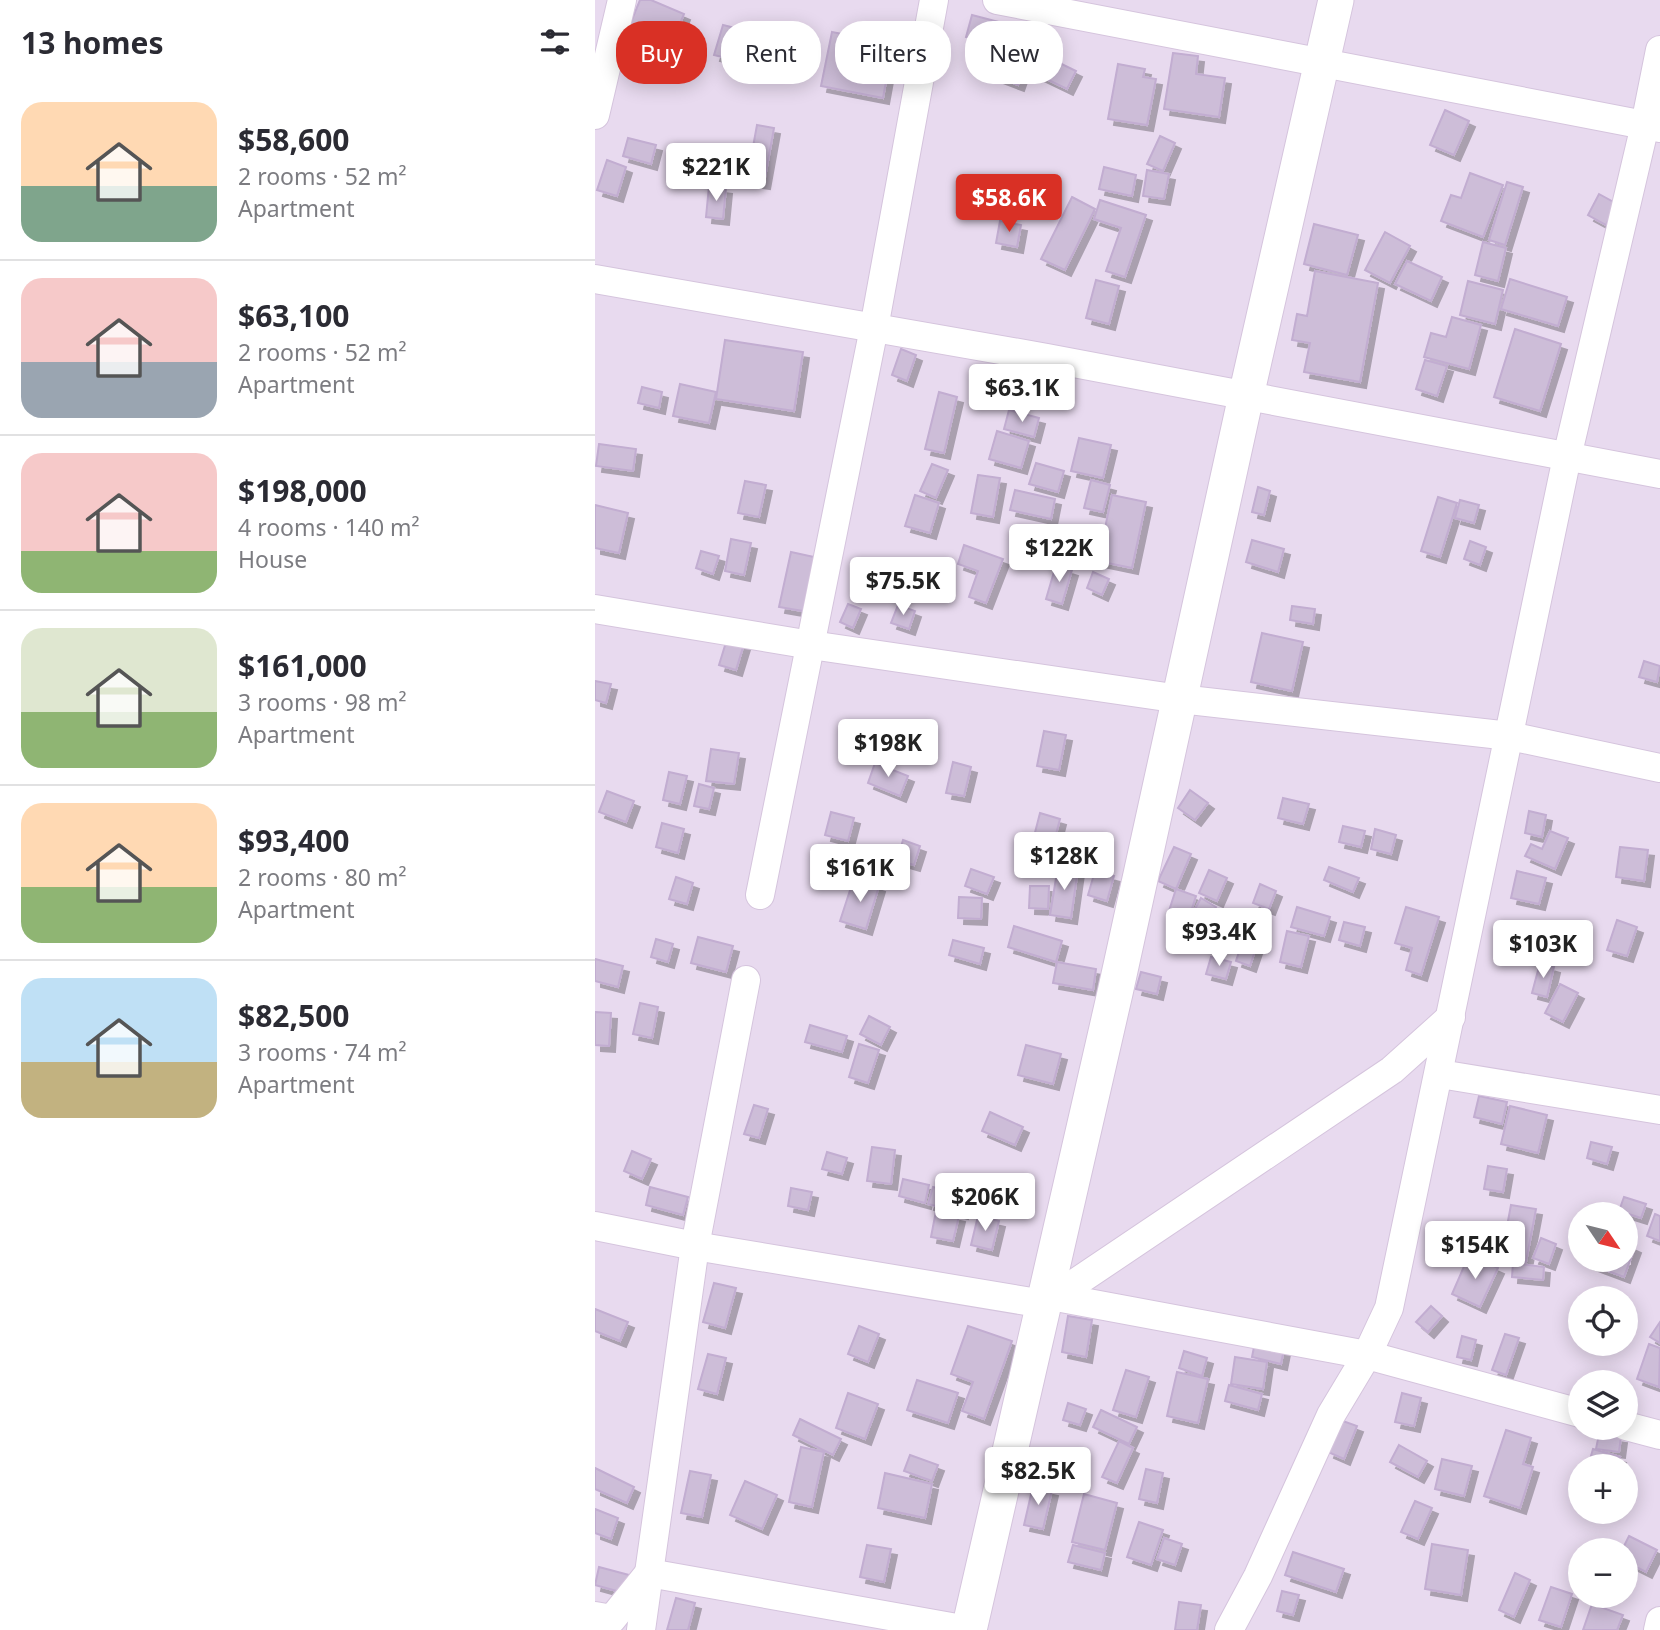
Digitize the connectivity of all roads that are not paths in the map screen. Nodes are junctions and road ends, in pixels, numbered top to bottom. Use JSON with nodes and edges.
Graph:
{"nodes":[{"id":1,"x":622,"y":0,"type":"edge"},
{"id":2,"x":934,"y":0,"type":"edge"},
{"id":3,"x":997,"y":0,"type":"edge"},
{"id":4,"x":1336,"y":0,"type":"edge"},
{"id":5,"x":1660,"y":50,"type":"edge"},
{"id":6,"x":1322,"y":63,"type":"junction"},
{"id":7,"x":595,"y":115,"type":"edge"},
{"id":8,"x":1653,"y":126,"type":"edge"},
{"id":9,"x":595,"y":279,"type":"edge"},
{"id":10,"x":874,"y":328,"type":"junction"},
{"id":11,"x":1246,"y":396,"type":"junction"},
{"id":12,"x":1567,"y":457,"type":"junction"},
{"id":13,"x":1660,"y":474,"type":"edge"},
{"id":14,"x":595,"y":609,"type":"edge"},
{"id":15,"x":811,"y":645,"type":"junction"},
{"id":16,"x":1180,"y":699,"type":"junction"},
{"id":17,"x":1510,"y":736,"type":"junction"},
{"id":18,"x":1660,"y":768,"type":"edge"},
{"id":19,"x":760,"y":895,"type":"dead end"},
{"id":20,"x":746,"y":980,"type":"dead end"},
{"id":21,"x":1451,"y":1017,"type":"junction"},
{"id":22,"x":1440,"y":1074,"type":"junction"},
{"id":23,"x":1660,"y":1110,"type":"edge"},
{"id":24,"x":595,"y":1226,"type":"edge"},
{"id":25,"x":695,"y":1246,"type":"junction"},
{"id":26,"x":1050,"y":1301,"type":"junction"},
{"id":27,"x":1367,"y":1355,"type":"junction"},
{"id":28,"x":1568,"y":1410,"type":"edge"},
{"id":29,"x":1638,"y":1429,"type":"edge"},
{"id":30,"x":1660,"y":1435,"type":"edge"},
{"id":31,"x":649,"y":1573,"type":"junction"},
{"id":32,"x":595,"y":1616,"type":"edge"},
{"id":33,"x":1660,"y":1621,"type":"edge"},
{"id":34,"x":641,"y":1630,"type":"edge"},
{"id":35,"x":969,"y":1630,"type":"edge"},
{"id":36,"x":1229,"y":1630,"type":"edge"},
{"id":37,"x":1658,"y":1630,"type":"edge"}],
"edges":[{"from":1,"to":7,"type":"street"},
{"from":2,"to":10,"type":"street"},
{"from":3,"to":6,"type":"street"},
{"from":4,"to":6,"type":"street"},
{"from":5,"to":8,"type":"street"},
{"from":6,"to":8,"type":"street"},
{"from":6,"to":11,"type":"street"},
{"from":8,"to":12,"type":"street"},
{"from":9,"to":10,"type":"street"},
{"from":10,"to":11,"type":"street"},
{"from":10,"to":15,"type":"street"},
{"from":11,"to":12,"type":"street"},
{"from":11,"to":16,"type":"street"},
{"from":12,"to":13,"type":"street"},
{"from":12,"to":17,"type":"street"},
{"from":14,"to":15,"type":"street"},
{"from":15,"to":16,"type":"street"},
{"from":15,"to":19,"type":"street"},
{"from":16,"to":17,"type":"street"},
{"from":16,"to":26,"type":"street"},
{"from":17,"to":18,"type":"street"},
{"from":17,"to":21,"type":"street"},
{"from":20,"to":25,"type":"street"},
{"from":21,"to":22,"type":"street"},
{"from":21,"to":26,"type":"street"},
{"from":22,"to":23,"type":"street"},
{"from":22,"to":27,"type":"street"},
{"from":24,"to":25,"type":"street"},
{"from":25,"to":26,"type":"street"},
{"from":25,"to":31,"type":"street"},
{"from":26,"to":27,"type":"street"},
{"from":26,"to":35,"type":"street"},
{"from":27,"to":28,"type":"street"},
{"from":27,"to":36,"type":"street"},
{"from":29,"to":30,"type":"street"},
{"from":31,"to":32,"type":"street"},
{"from":31,"to":34,"type":"street"},
{"from":31,"to":35,"type":"street"},
{"from":33,"to":37,"type":"street"}]}
